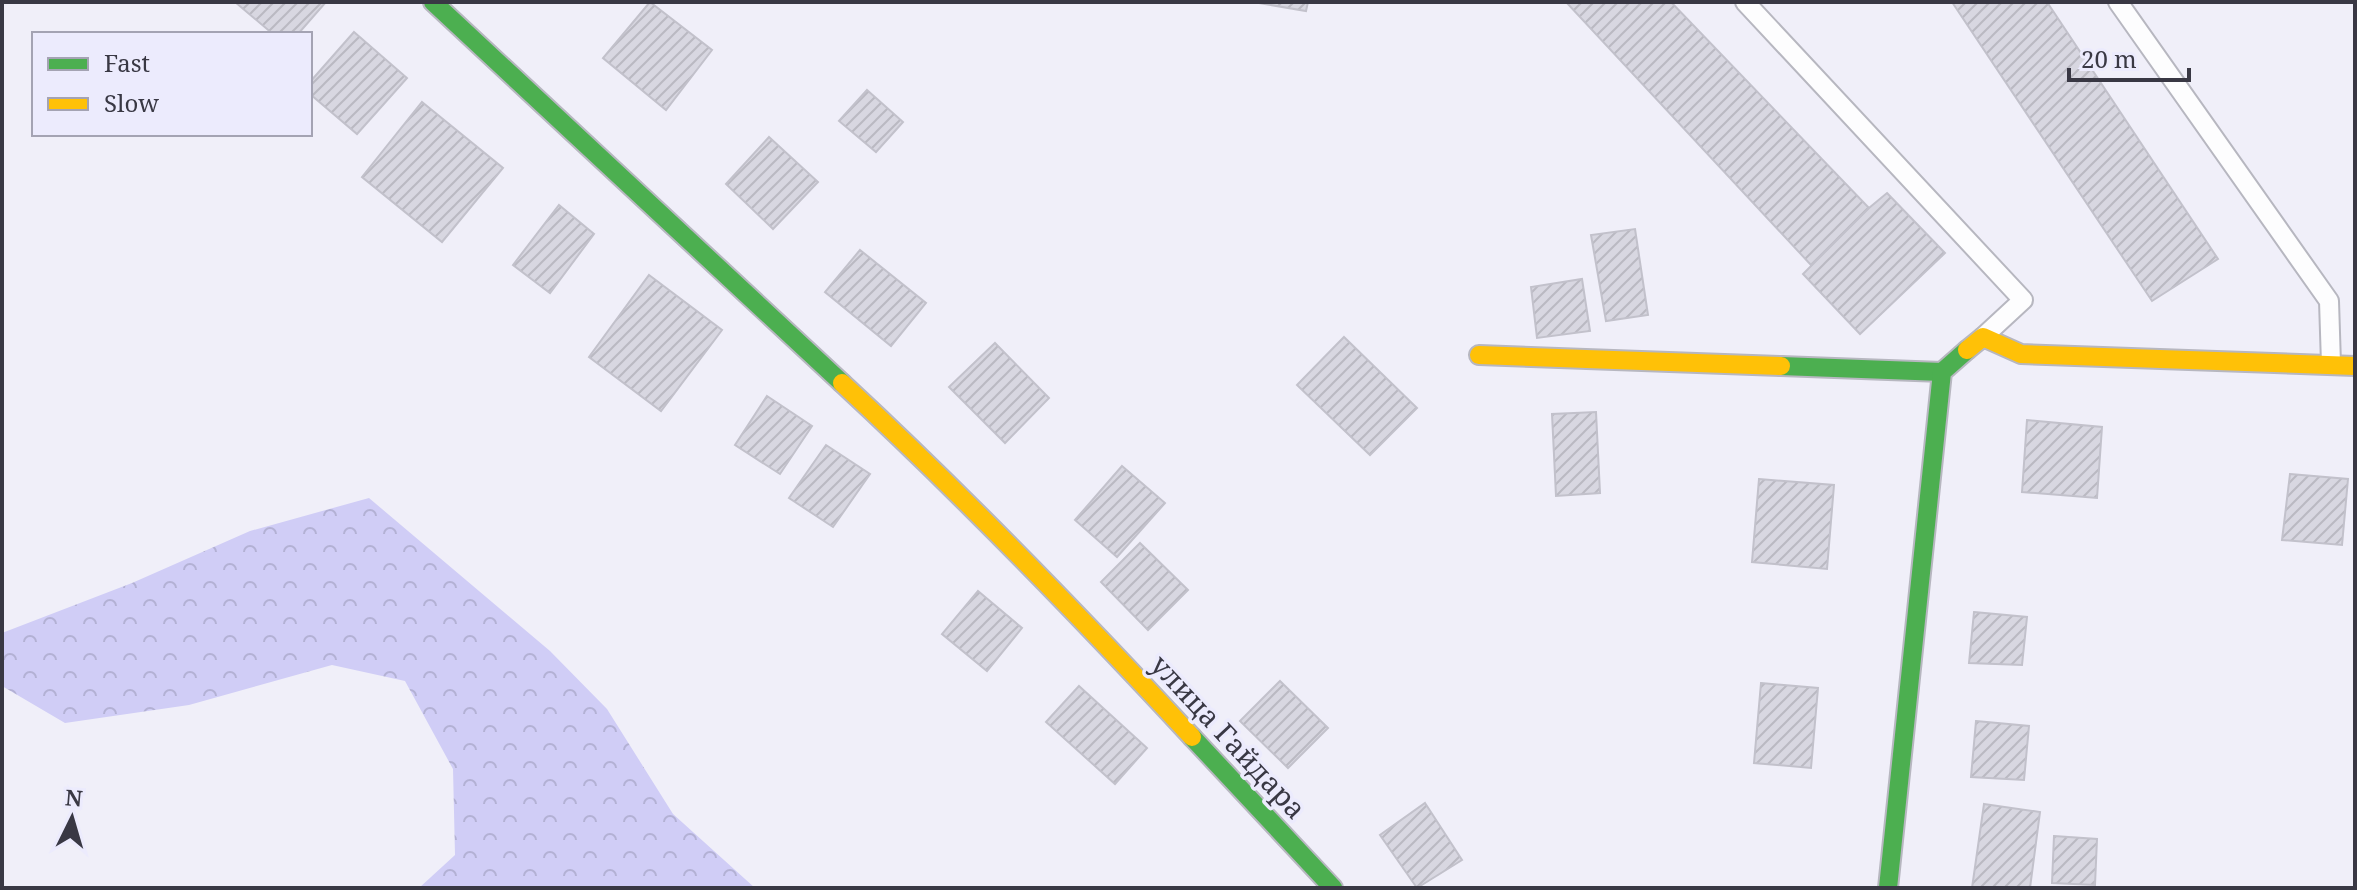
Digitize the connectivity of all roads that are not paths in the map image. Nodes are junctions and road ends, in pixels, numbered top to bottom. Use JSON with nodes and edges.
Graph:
{"nodes":[{"id":1,"x":433,"y":2,"type":"edge"},
{"id":2,"x":1745,"y":2,"type":"edge"},
{"id":3,"x":2118,"y":2,"type":"edge"},
{"id":4,"x":1983,"y":337,"type":"junction"},
{"id":5,"x":1479,"y":355,"type":"dead end"},
{"id":6,"x":2331,"y":366,"type":"junction"},
{"id":7,"x":2355,"y":366,"type":"edge"},
{"id":8,"x":1942,"y":372,"type":"junction"},
{"id":9,"x":1333,"y":888,"type":"edge"},
{"id":10,"x":1888,"y":888,"type":"edge"}],
"edges":[{"from":1,"to":9,"type":"street","name":"улица Гайдара"},
{"from":2,"to":4,"type":"lane"},
{"from":3,"to":6,"type":"lane"},
{"from":4,"to":6,"type":"street"},
{"from":4,"to":8,"type":"street"},
{"from":5,"to":8,"type":"street"},
{"from":6,"to":7,"type":"street"},
{"from":8,"to":10,"type":"street"}]}
